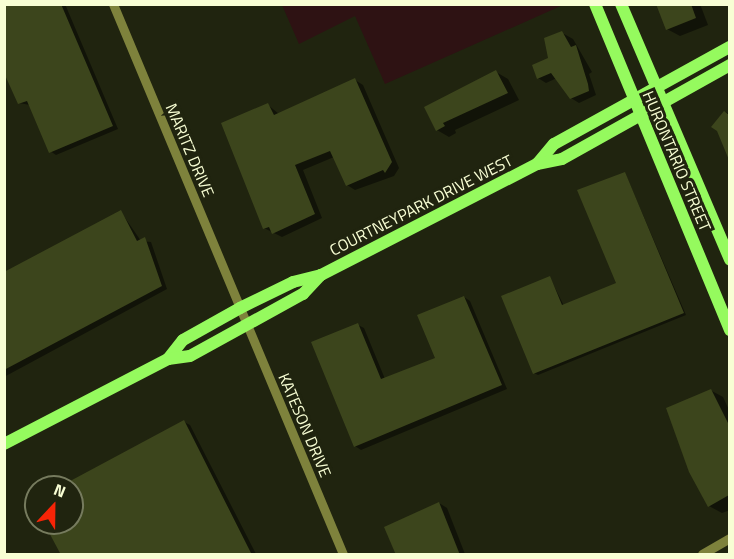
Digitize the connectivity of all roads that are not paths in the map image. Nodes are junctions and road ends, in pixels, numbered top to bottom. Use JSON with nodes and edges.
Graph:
{"nodes":[{"id":1,"x":113,"y":4,"type":"edge"},
{"id":2,"x":595,"y":4,"type":"edge"},
{"id":3,"x":621,"y":4,"type":"edge"},
{"id":4,"x":729,"y":47,"type":"edge"},
{"id":5,"x":729,"y":65,"type":"edge"},
{"id":6,"x":656,"y":86,"type":"junction"},
{"id":7,"x":633,"y":98,"type":"junction"},
{"id":8,"x":663,"y":103,"type":"junction"},
{"id":9,"x":640,"y":115,"type":"junction"},
{"id":10,"x":537,"y":164,"type":"junction"},
{"id":11,"x":729,"y":260,"type":"edge"},
{"id":12,"x":321,"y":275,"type":"junction"},
{"id":13,"x":240,"y":308,"type":"junction"},
{"id":14,"x":247,"y":325,"type":"junction"},
{"id":15,"x":729,"y":330,"type":"edge"},
{"id":16,"x":168,"y":359,"type":"junction"},
{"id":17,"x":4,"y":444,"type":"edge"},
{"id":18,"x":729,"y":538,"type":"edge"},
{"id":19,"x":342,"y":555,"type":"edge"},
{"id":20,"x":702,"y":555,"type":"edge"}],
"edges":[{"from":1,"to":13,"type":"street","name":"MARITZ DRIVE"},
{"from":2,"to":7,"type":"main road","name":"HURONTARIO STREET"},
{"from":3,"to":6,"type":"main road","name":"HURONTARIO STREET"},
{"from":4,"to":6,"type":"main road","name":"COURTNEYPARK DRIVE WEST"},
{"from":5,"to":8,"type":"main road","name":"COURTNEYPARK DRIVE WEST"},
{"from":6,"to":7,"type":"main road","name":"COURTNEYPARK DRIVE WEST"},
{"from":6,"to":8,"type":"main road","name":"HURONTARIO STREET"},
{"from":7,"to":9,"type":"main road","name":"HURONTARIO STREET"},
{"from":7,"to":10,"type":"main road","name":"COURTNEYPARK DRIVE WEST"},
{"from":8,"to":9,"type":"main road","name":"COURTNEYPARK DRIVE WEST"},
{"from":8,"to":11,"type":"main road","name":"HURONTARIO STREET"},
{"from":9,"to":10,"type":"main road","name":"COURTNEYPARK DRIVE WEST"},
{"from":9,"to":15,"type":"main road","name":"HURONTARIO STREET"},
{"from":10,"to":12,"type":"main road","name":"COURTNEYPARK DRIVE WEST"},
{"from":12,"to":13,"type":"main road","name":"COURTNEYPARK DRIVE WEST"},
{"from":12,"to":14,"type":"main road","name":"COURTNEYPARK DRIVE WEST"},
{"from":13,"to":14,"type":"street","name":"KATESON DRIVE"},
{"from":13,"to":16,"type":"main road","name":"COURTNEYPARK DRIVE WEST"},
{"from":14,"to":16,"type":"main road","name":"COURTNEYPARK DRIVE WEST"},
{"from":14,"to":19,"type":"street","name":"KATESON DRIVE"},
{"from":16,"to":17,"type":"main road","name":"COURTNEYPARK DRIVE WEST"},
{"from":18,"to":20,"type":"street"}]}
